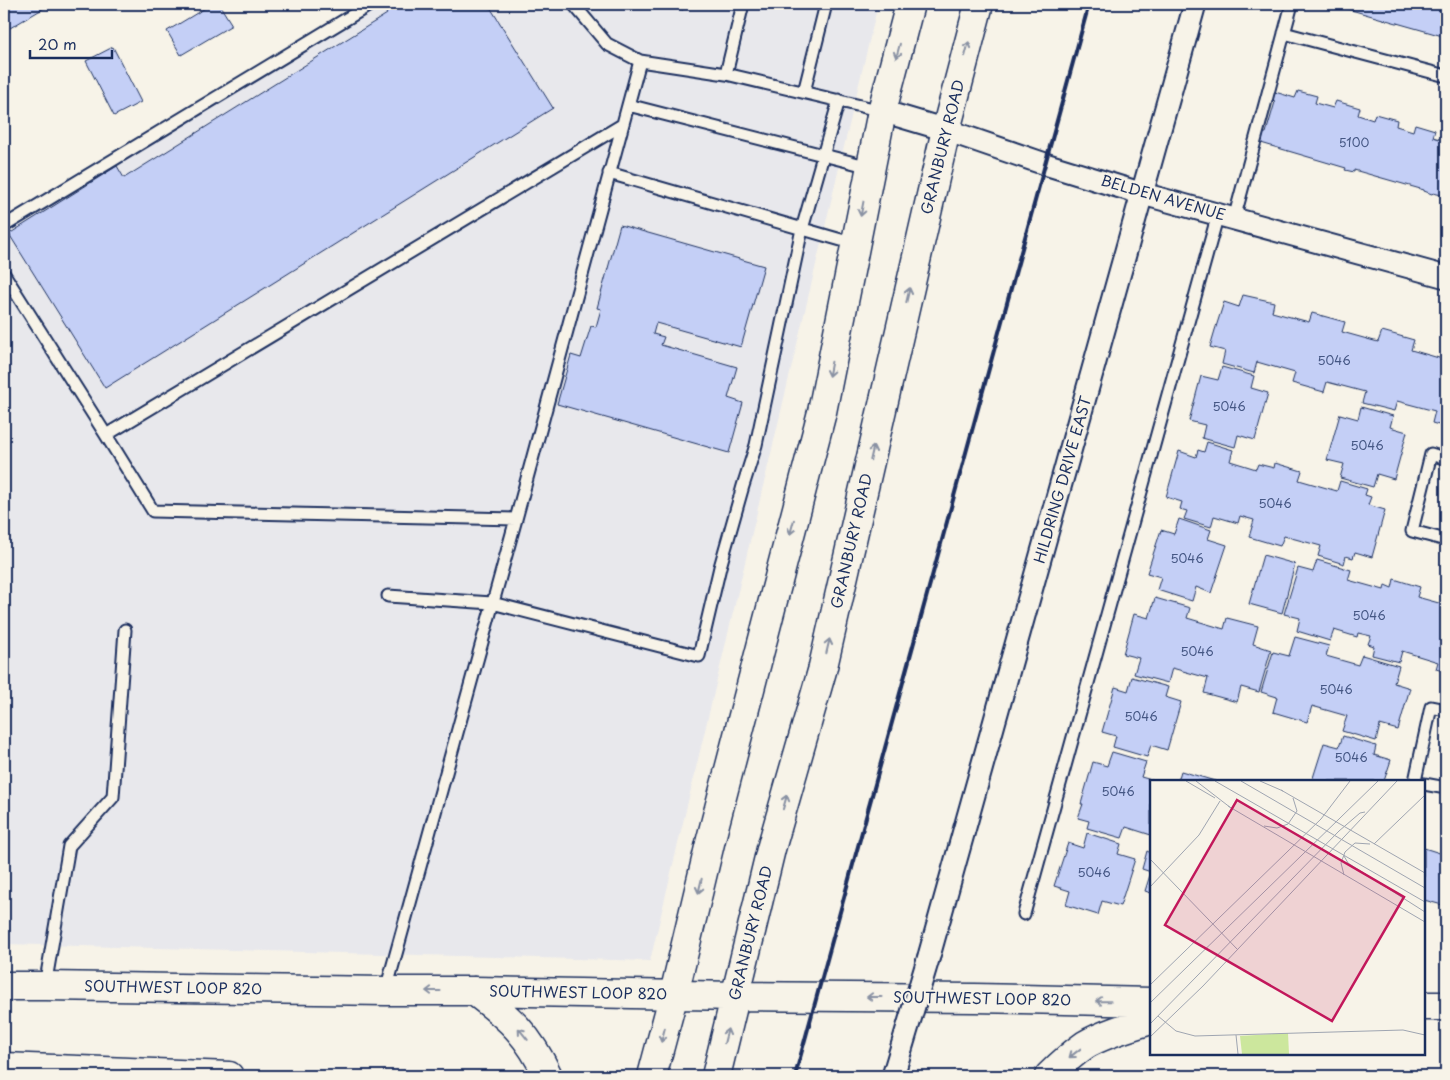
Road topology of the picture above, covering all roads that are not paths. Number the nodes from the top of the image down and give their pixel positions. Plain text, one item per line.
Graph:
1 (371, 4) edge
2 (574, 4) edge
3 (743, 4) edge
4 (826, 4) edge
5 (910, 4) edge
6 (979, 4) edge
7 (1195, 4) edge
8 (1292, 4) edge
9 (1284, 33) junction
10 (640, 61) junction
11 (726, 74) junction
12 (1446, 76) edge
13 (804, 92) junction
14 (839, 100) junction
15 (628, 105) junction
16 (882, 111) junction
17 (622, 125) junction
18 (946, 130) junction
19 (822, 155) junction
20 (870, 167) junction
21 (609, 173) junction
22 (1143, 194) junction
23 (1226, 217) junction
24 (4, 226) edge
25 (802, 229) junction
26 (855, 244) junction
27 (4, 274) edge
28 (1446, 277) edge
29 (106, 435) junction
30 (1446, 458) edge
31 (516, 519) junction
32 (1446, 540) edge
33 (388, 596) dead end
34 (492, 603) junction
35 (125, 630) dead end
36 (1446, 710) edge
37 (1415, 780) edge
38 (1425, 784) edge
39 (1446, 788) edge
40 (1024, 914) dead end
41 (4, 986) edge
42 (45, 986) junction
43 (385, 991) junction
44 (474, 991) junction
45 (674, 994) junction
46 (736, 996) junction
47 (1150, 1002) edge
48 (1425, 1006) edge
49 (1446, 1006) edge
50 (1150, 1020) edge
51 (4, 1067) edge
52 (229, 1076) edge
53 (548, 1076) edge
54 (652, 1076) edge
55 (716, 1076) edge
56 (892, 1076) edge
57 (1049, 1076) edge

1 - 24 lane
2 - 10 lane
3 - 11 lane
4 - 13 lane
5 -> 16 main road
18 -> 6 main road, GRANBURY ROAD
7 - 22 street, HILDRING DRIVE EAST
8 - 9 lane
9 - 12 lane
9 - 23 lane
10 - 11 lane
10 - 15 lane
11 - 13 lane
13 - 14 lane
14 - 16 lane
14 - 19 lane
15 - 17 lane
15 - 19 lane
16 - 18 street, BELDEN AVENUE
16 - 20 main road
17 - 21 lane
17 - 29 lane
18 - 22 street, BELDEN AVENUE
46 -> 18 main road, GRANBURY ROAD
19 - 20 lane
19 - 25 lane
20 -> 26 main road
21 - 25 lane
21 - 31 lane
22 - 23 street, BELDEN AVENUE
22 - 56 street, HILDRING DRIVE EAST, bridge
23 - 28 street, BELDEN AVENUE
23 - 40 lane
25 - 26 lane
25 - 34 lane
26 -> 45 main road
27 - 29 lane
29 - 31 lane
30 - 32 lane
31 - 34 lane
33 - 34 lane
34 - 43 lane
35 - 42 lane
36 - 37 lane
38 - 39 lane
41 - 42 main road, SOUTHWEST LOOP 820
42 - 43 main road, SOUTHWEST LOOP 820
44 -> 43 main road, SOUTHWEST LOOP 820
44 - 45 main road, SOUTHWEST LOOP 820
53 -> 44 main road
45 - 46 main road, SOUTHWEST LOOP 820
45 -> 54 main road
47 -> 46 main road, SOUTHWEST LOOP 820
55 -> 46 main road, GRANBURY ROAD
48 - 49 main road
50 -> 57 main road
51 - 52 main road

